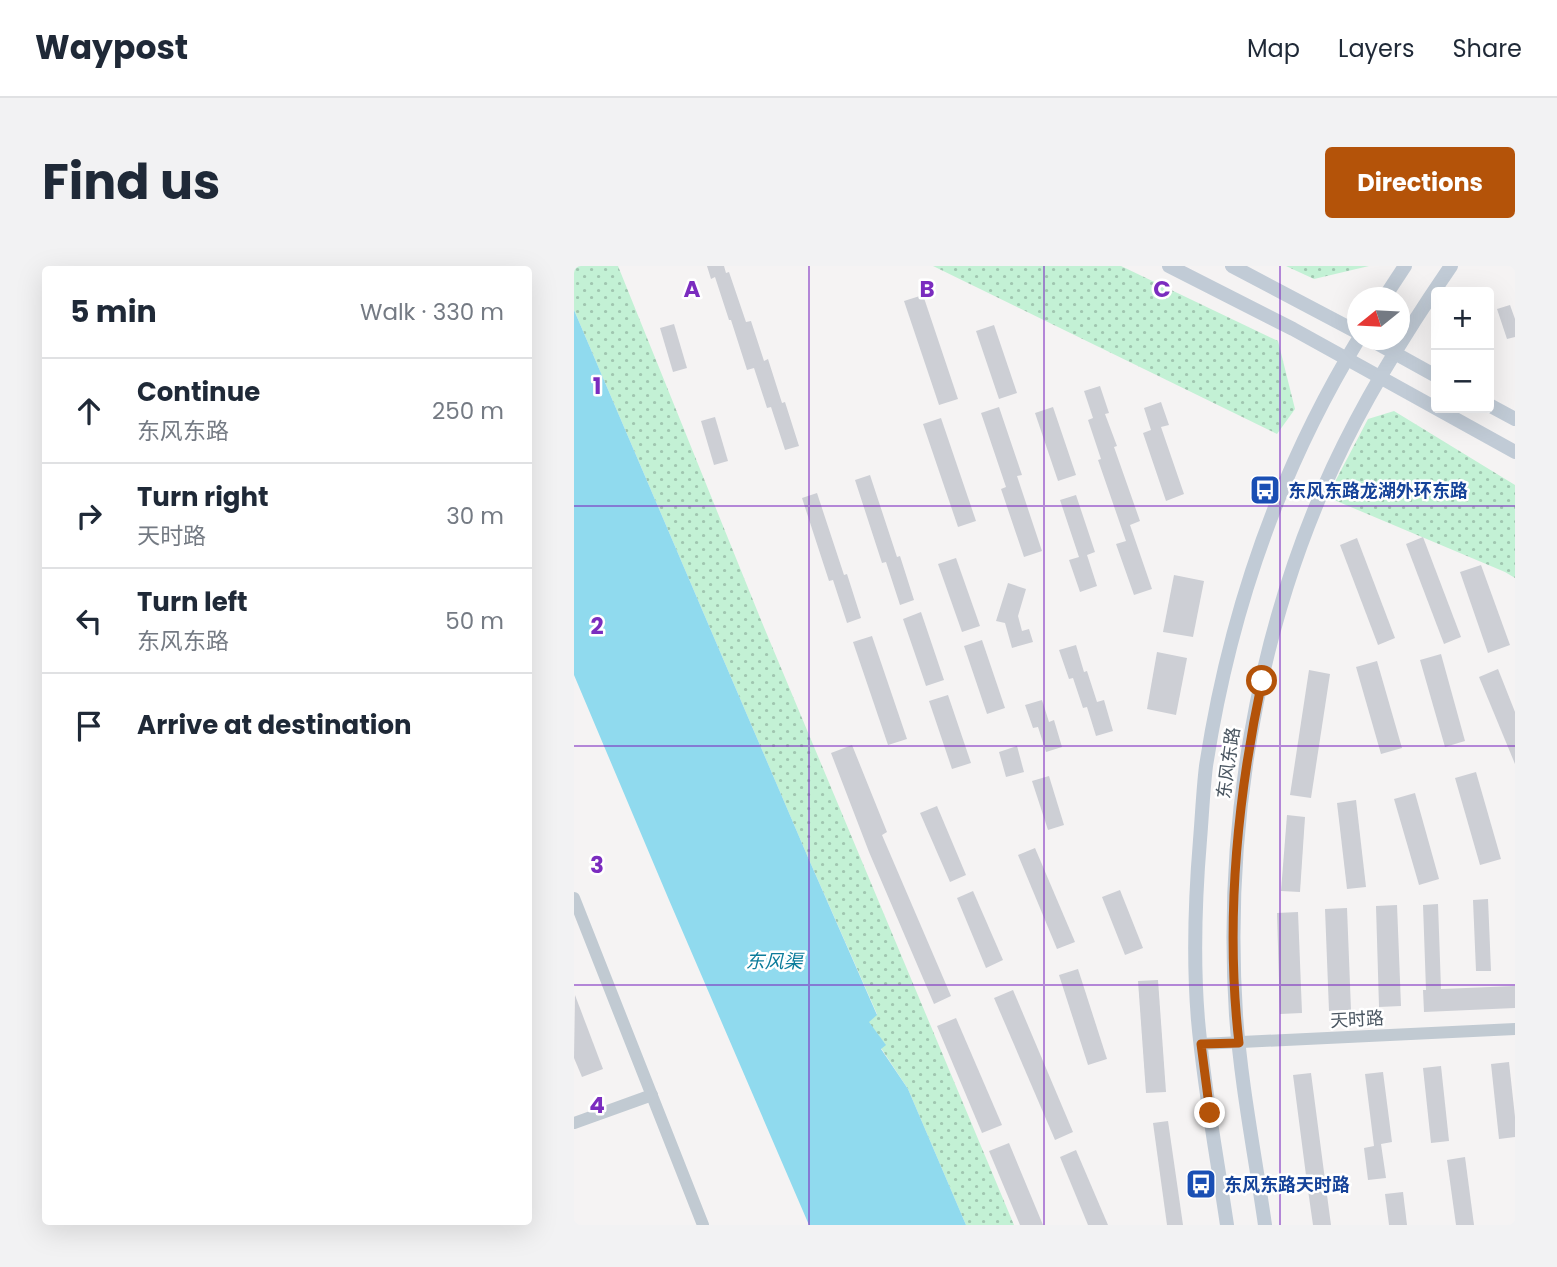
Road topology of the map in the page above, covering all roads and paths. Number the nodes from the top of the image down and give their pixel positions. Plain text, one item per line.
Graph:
1 (1169, 266) edge
2 (1232, 266) edge
3 (1405, 266) edge
4 (1451, 266) edge
5 (1391, 287) edge
6 (1347, 327) edge
7 (1351, 350) edge
8 (1390, 350) edge
9 (1394, 352) junction
10 (1346, 359) junction
11 (1431, 373) edge
12 (1380, 377) junction
13 (1494, 407) edge
14 (1515, 419) edge
15 (1515, 452) edge
16 (574, 898) edge
17 (1515, 1029) edge
18 (1239, 1043) junction
19 (1201, 1044) junction
20 (652, 1095) junction
21 (574, 1123) edge
22 (703, 1225) edge
23 (1227, 1225) edge
24 (1265, 1225) edge

1 - 10 main road
2 - 6 main road
3 - 5 main road
4 - 9 main road, 东风东路
7 - 10 main road, 东风东路
8 - 9 main road
9 - 11 main road
9 - 12 main road, 东风东路
10 - 12 main road
10 - 19 main road, 东风东路
12 - 15 main road
12 - 18 main road, 东风东路
13 - 14 main road
16 - 20 street
17 - 18 street, 天时路
18 - 19 street, 天时路
18 - 24 main road, 东风东路
19 - 23 main road, 东风东路
20 - 21 street
20 - 22 street

